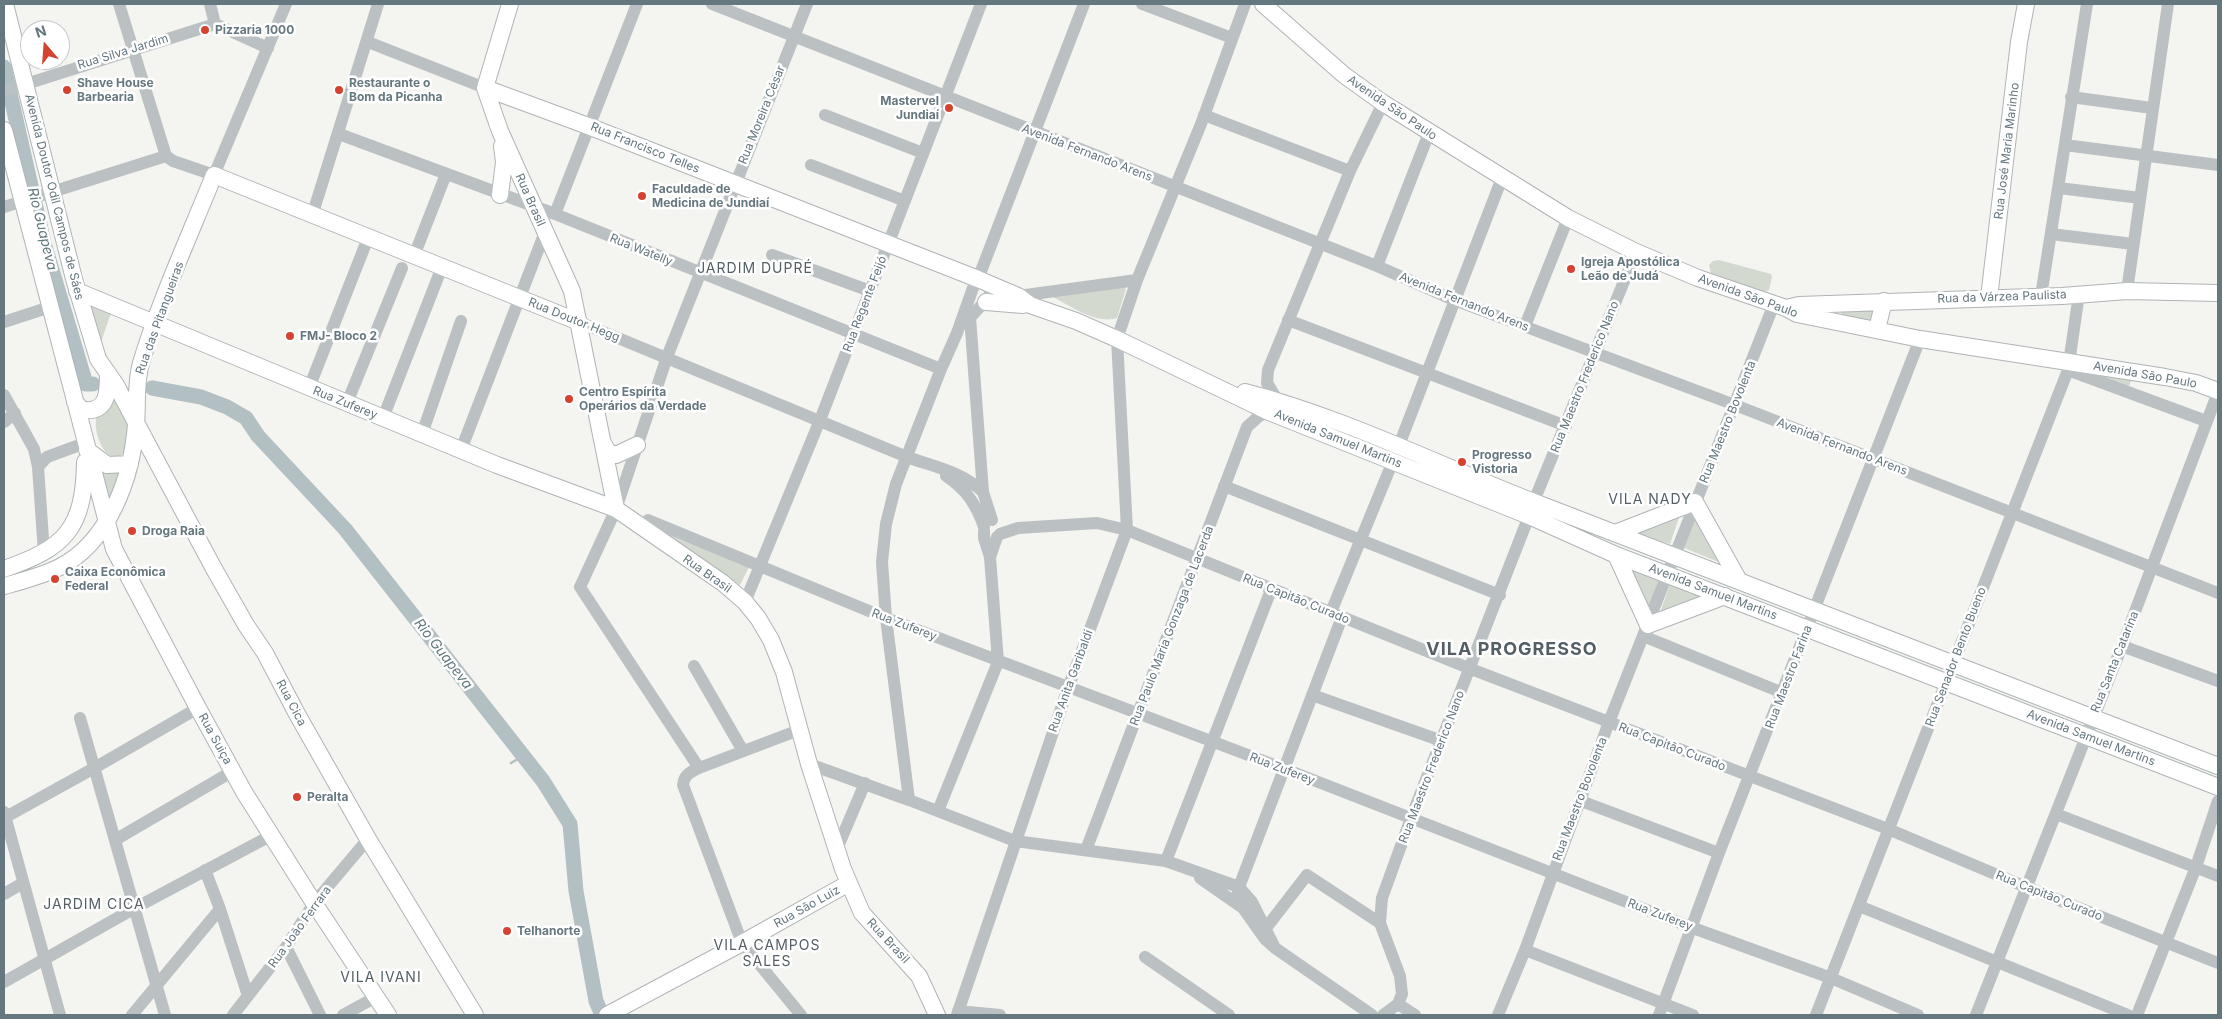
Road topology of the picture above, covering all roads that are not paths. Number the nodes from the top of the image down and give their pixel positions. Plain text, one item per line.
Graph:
1 (5, 4) edge
2 (119, 4) edge
3 (210, 4) edge
4 (286, 4) edge
5 (378, 4) edge
6 (510, 4) edge
7 (637, 4) edge
8 (712, 4) edge
9 (807, 4) edge
10 (981, 4) edge
11 (1084, 4) edge
12 (1142, 4) edge
13 (1245, 4) edge
14 (1263, 4) edge
15 (2026, 4) edge
16 (2087, 4) edge
17 (2168, 4) edge
18 (215, 24) junction
19 (794, 38) junction
20 (1232, 38) junction
21 (368, 42) junction
22 (268, 48) junction
23 (134, 49) junction
24 (15, 87) edge
25 (485, 88) junction
26 (945, 97) junction
27 (2071, 97) junction
28 (1383, 103) junction
29 (2152, 108) junction
30 (825, 115) dead end
31 (1204, 115) junction
32 (588, 126) junction
33 (4, 130) edge
34 (500, 132) junction
35 (1034, 132) junction
36 (339, 134) junction
37 (1429, 134) junction
38 (2065, 144) junction
39 (923, 154) junction
40 (2146, 155) junction
41 (166, 156) junction
42 (2218, 162) edge
43 (811, 165) dead end
44 (1350, 171) junction
45 (446, 174) junction
46 (214, 175) junction
47 (1502, 178) junction
48 (735, 184) junction
49 (1174, 186) junction
50 (2059, 188) junction
51 (48, 194) junction
52 (500, 195) junction
53 (2140, 198) junction
54 (24, 201) junction
55 (905, 201) junction
56 (4, 207) edge
57 (534, 207) junction
58 (555, 214) junction
59 (312, 216) junction
60 (1568, 218) junction
61 (545, 232) junction
62 (2052, 234) junction
63 (368, 238) junction
64 (1319, 244) junction
65 (2133, 244) junction
66 (888, 245) junction
67 (1636, 252) junction
68 (772, 255) dead end
69 (414, 256) junction
70 (1377, 266) junction
71 (442, 267) junction
72 (402, 268) dead end
73 (701, 274) junction
74 (1137, 280) junction
75 (77, 291) junction
76 (870, 291) junction
77 (2127, 291) junction
78 (982, 293) junction
79 (2218, 293) edge
80 (2079, 294) junction
81 (2041, 296) junction
82 (520, 298) junction
83 (1989, 298) junction
84 (1454, 300) junction
85 (1024, 301) junction
86 (1884, 301) junction
87 (1780, 306) junction
88 (50, 307) junction
89 (970, 317) junction
90 (1288, 320) junction
91 (461, 321) dead end
92 (4, 322) edge
93 (579, 322) junction
94 (156, 323) junction
95 (1524, 326) junction
96 (1877, 329) junction
97 (957, 333) junction
98 (853, 334) junction
99 (1117, 339) junction
100 (1920, 340) junction
101 (1595, 353) junction
102 (666, 357) junction
103 (2069, 366) junction
104 (940, 369) junction
105 (1427, 373) junction
106 (112, 379) junction
107 (309, 388) junction
108 (2218, 392) edge
109 (4, 395) edge
110 (75, 402) junction
111 (346, 403) junction
112 (1735, 405) junction
113 (1273, 406) junction
114 (15, 413) junction
115 (383, 418) junction
116 (820, 420) junction
117 (4, 422) edge
118 (2206, 422) junction
119 (136, 423) junction
120 (1566, 426) junction
121 (422, 434) junction
122 (603, 443) junction
123 (86, 446) junction
124 (637, 446) junction
125 (461, 450) junction
126 (1396, 454) junction
127 (907, 457) junction
128 (1872, 459) junction
129 (130, 464) junction
130 (38, 467) junction
131 (934, 467) junction
132 (1224, 486) junction
133 (983, 492) junction
134 (1696, 502) junction
135 (616, 509) junction
136 (1531, 509) junction
137 (2011, 514) junction
138 (648, 520) dead end
139 (107, 522) junction
140 (993, 528) junction
141 (1127, 530) junction
142 (1618, 532) junction
143 (664, 534) junction
144 (1361, 541) junction
145 (114, 549) junction
146 (83, 550) junction
147 (44, 554) junction
148 (1675, 554) junction
149 (1616, 555) junction
150 (1198, 560) junction
151 (760, 567) junction
152 (2152, 568) junction
153 (4, 569) edge
154 (1667, 575) junction
155 (1738, 579) junction
156 (4, 586) edge
157 (1271, 590) junction
158 (2218, 593) edge
159 (1500, 595) junction
160 (1725, 596) junction
161 (745, 602) junction
162 (1814, 610) junction
163 (1337, 615) junction
164 (886, 618) junction
165 (1808, 627) junction
166 (1645, 631) junction
167 (2122, 646) junction
168 (998, 662) junction
169 (1954, 664) junction
170 (694, 666) dead end
171 (1471, 669) junction
172 (2218, 681) edge
173 (1947, 683) junction
174 (1068, 688) junction
175 (1783, 693) junction
176 (1312, 695) junction
177 (198, 708) junction
178 (1139, 716) junction
179 (2093, 717) junction
180 (80, 718) dead end
181 (1609, 722) junction
182 (799, 730) junction
183 (2085, 735) junction
184 (1442, 741) junction
185 (1211, 742) junction
186 (743, 751) junction
187 (810, 764) junction
188 (2218, 766) edge
189 (96, 768) junction
190 (699, 768) junction
191 (1285, 769) junction
192 (233, 771) junction
193 (1750, 777) junction
194 (865, 783) junction
195 (2218, 787) edge
196 (909, 800) junction
197 (1581, 801) junction
198 (2218, 801) edge
199 (938, 812) junction
200 (2056, 814) junction
201 (4, 816) edge
202 (1411, 818) junction
203 (1888, 829) junction
204 (272, 835) junction
205 (115, 840) junction
206 (368, 840) junction
207 (1015, 841) junction
208 (837, 849) junction
209 (1086, 850) junction
210 (1719, 854) junction
211 (1166, 861) junction
212 (2196, 867) junction
213 (1183, 868) junction
214 (205, 870) junction
215 (1552, 872) junction
216 (2218, 876) edge
217 (24, 883) junction
218 (849, 884) junction
219 (1239, 888) junction
220 (2026, 888) junction
221 (4, 894) edge
222 (1236, 902) junction
223 (314, 903) junction
224 (1859, 906) junction
225 (135, 908) junction
226 (220, 909) junction
227 (1380, 923) junction
228 (1266, 928) junction
229 (1693, 928) junction
230 (2165, 942) junction
231 (742, 944) junction
232 (286, 947) junction
233 (1275, 948) junction
234 (1525, 950) junction
235 (1145, 957) dead end
236 (44, 959) junction
237 (1997, 962) junction
238 (2218, 963) edge
239 (1831, 978) junction
240 (4, 982) edge
241 (156, 985) junction
242 (248, 996) junction
243 (376, 997) junction
244 (1398, 1004) junction
245 (1661, 1009) edge
246 (240, 1013) edge
247 (958, 1013) edge
248 (609, 1014) edge
249 (60, 1015) edge
250 (132, 1015) edge
251 (165, 1015) edge
252 (320, 1015) edge
253 (343, 1015) edge
254 (388, 1015) edge
255 (475, 1015) edge
256 (801, 1015) edge
257 (937, 1015) edge
258 (1000, 1015) edge
259 (1229, 1015) edge
260 (1372, 1015) edge
261 (1383, 1015) edge
262 (1415, 1015) edge
263 (1498, 1015) edge
264 (1693, 1015) edge
265 (1816, 1015) edge
266 (1918, 1015) edge
267 (1976, 1015) edge
268 (2128, 1015) edge
269 (2137, 1015) edge

1 - 24 main road, Avenida Doutor Odil Campos de Sáes
2 - 23 street
3 - 18 street
4 - 22 street, Rua das Pitangueiras
5 - 21 street
6 - 25 main road
7 - 32 street
8 - 19 street, Avenida Fernando Arens
9 - 19 street, Rua Moreira César
10 - 26 street, Rua Regente Feijó
11 - 35 street
12 - 20 street
13 - 20 street
14 - 28 main road, Avenida São Paulo
15 - 83 main road, Rua José Maria Marinho
16 - 27 street
17 - 29 street
18 - 22 street
18 - 23 street, Rua Silva Jardim
19 - 26 street, Avenida Fernando Arens
19 - 48 street, Rua Moreira César
20 - 31 street
21 - 25 street, Rua Francisco Telles
21 - 36 street
22 - 46 street, Rua das Pitangueiras
23 - 24 street, Rua Silva Jardim
23 - 41 street
24 - 51 main road, Avenida Doutor Odil Campos de Sáes
25 - 32 main road, Rua Francisco Telles
25 - 34 main road
26 - 35 street, Avenida Fernando Arens
26 - 39 street, Rua Regente Feijó
27 - 29 street
27 - 38 street
28 - 37 main road, Avenida São Paulo
28 - 44 street
29 - 40 street
30 - 39 street
31 - 44 street
31 - 49 street
32 - 48 main road, Rua Francisco Telles
32 - 58 street
33 - 54 main road
34 - 52 main road
34 - 57 main road, Rua Brasil
35 - 49 street, Avenida Fernando Arens
35 - 78 street
36 - 45 street, Rua Watelly
36 - 59 street
37 - 47 main road, Avenida São Paulo
37 - 70 street
38 - 40 street
38 - 50 street
39 - 55 street, Rua Regente Feijó
40 - 42 street
40 - 53 street
41 - 46 street
41 - 51 street
43 - 55 street
44 - 64 street
45 - 52 street, Rua Watelly
45 - 69 street
46 - 59 main road, Rua Doutor Hegg
46 - 94 main road, Rua das Pitangueiras
47 - 60 main road, Avenida São Paulo
47 - 84 street
48 - 66 main road, Rua Francisco Telles
48 - 73 street, Rua Moreira César
49 - 64 street, Avenida Fernando Arens
49 - 74 street
50 - 53 street
50 - 62 street
51 - 54 street
51 - 75 main road, Avenida Doutor Odil Campos de Sáes
52 - 57 street, Rua Watelly
53 - 65 street
54 - 56 street
54 - 88 main road
55 - 66 street, Rua Regente Feijó
57 - 58 street, Rua Watelly
57 - 61 main road, Rua Brasil
58 - 73 street, Rua Watelly
59 - 63 main road, Rua Doutor Hegg
60 - 67 main road, Avenida São Paulo
60 - 95 street
61 - 82 street
61 - 93 main road, Rua Brasil
62 - 65 street
62 - 81 street
63 - 69 main road, Rua Doutor Hegg
63 - 107 street
64 - 70 street, Avenida Fernando Arens
64 - 90 street
65 - 77 street
66 - 76 street, Rua Regente Feijó
66 - 78 main road, Rua Francisco Telles
67 - 87 main road, Avenida São Paulo
67 - 101 street, Rua Maestro Frederico Nano
68 - 76 street
69 - 71 main road, Rua Doutor Hegg
70 - 84 street, Avenida Fernando Arens
71 - 82 main road, Rua Doutor Hegg
71 - 115 street
72 - 111 street
73 - 98 street, Rua Watelly
73 - 102 street, Rua Moreira César
74 - 85 street
74 - 99 street
75 - 94 main road, Rua Zuferey
75 - 106 main road, Avenida Doutor Odil Campos de Sáes
76 - 98 street, Rua Regente Feijó
77 - 79 main road, Rua da Várzea Paulista
77 - 80 main road, Rua da Várzea Paulista
78 - 85 main road, Rua Francisco Telles
78 - 89 street
78 - 97 street
80 - 81 main road, Rua da Várzea Paulista
80 - 103 street, Rua Senador Bento Bueno
81 - 83 main road, Rua da Várzea Paulista
82 - 93 main road, Rua Doutor Hegg
82 - 125 street
83 - 86 main road, Rua da Várzea Paulista
84 - 95 street, Avenida Fernando Arens
84 - 105 street
85 - 99 main road, Avenida Samuel Martins
86 - 87 main road, Rua da Várzea Paulista
86 - 96 main road
87 - 96 main road, Avenida São Paulo
87 - 112 street, Rua Maestro Bovolenta
88 - 92 street
88 - 110 main road
89 - 97 street
89 - 133 street
90 - 105 street
90 - 113 street
91 - 121 street
93 - 102 street, Rua Doutor Hegg
93 - 122 main road, Rua Brasil
94 - 107 main road, Rua Zuferey
94 - 119 main road, Rua das Pitangueiras
95 - 101 street, Avenida Fernando Arens
96 - 100 main road, Avenida São Paulo
97 - 104 street
98 - 104 street, Rua Watelly
98 - 116 street, Rua Regente Feijó
99 - 113 main road, Avenida Samuel Martins
99 - 141 street, Rua Anita Garibaldi
100 - 103 main road, Avenida São Paulo
100 - 128 street, Rua Maestro Farina
101 - 112 street, Avenida Fernando Arens
101 - 120 street, Rua Maestro Frederico Nano
102 - 116 street, Rua Doutor Hegg
102 - 124 street, Rua Moreira César
103 - 108 main road, Avenida São Paulo
103 - 118 street
103 - 137 street, Rua Senador Bento Bueno
104 - 127 street
105 - 120 street
105 - 126 street
106 - 110 main road
106 - 119 main road, Rua Cica
107 - 111 main road, Rua Zuferey
108 - 118 street, Rua Santa Catarina
109 - 114 street
110 - 123 main road
111 - 115 main road, Rua Zuferey
112 - 128 street, Avenida Fernando Arens
112 - 134 street, Rua Maestro Bovolenta
113 - 126 main road, Avenida Samuel Martins
113 - 132 street, Rua Paulo Maria Gonzaga de Lacerda
114 - 117 street
114 - 130 street
115 - 121 main road, Rua Zuferey
116 - 127 street, Rua Doutor Hegg
116 - 151 street, Rua Regente Feijó
118 - 152 street, Rua Santa Catarina
119 - 129 main road, Rua das Pitangueiras
119 - 206 main road, Rua Cica
120 - 136 street, Rua Maestro Frederico Nano
121 - 125 main road, Rua Zuferey
122 - 124 main road
122 - 135 main road, Rua Brasil
123 - 129 main road
123 - 130 street
123 - 139 main road, Rua Suiça
123 - 147 main road
124 - 135 street, Rua Moreira César
125 - 135 main road, Rua Zuferey
126 - 136 main road, Avenida Samuel Martins
126 - 144 street
127 - 131 street, Rua Doutor Hegg
127 - 164 street
128 - 137 street, Avenida Fernando Arens
128 - 162 street, Rua Maestro Farina
129 - 139 main road, Rua das Pitangueiras
130 - 147 street
131 - 133 street, Rua Doutor Hegg
131 - 140 street, Rua Doutor Hegg
132 - 144 street
132 - 150 street, Rua Paulo Maria Gonzaga de Lacerda
133 - 140 street
134 - 142 main road
134 - 148 street, Rua Maestro Bovolenta
134 - 155 main road
135 - 143 main road, Rua Brasil
135 - 190 street, Rua Moreira César
136 - 142 main road, Avenida Samuel Martins
136 - 149 main road, Avenida Samuel Martins
136 - 159 street, Rua Maestro Frederico Nano
137 - 152 street, Avenida Fernando Arens
137 - 169 street, Rua Senador Bento Bueno
138 - 143 street, Rua Zuferey
139 - 145 main road, Rua Suiça
139 - 146 main road, Rua das Pitangueiras
140 - 141 street, Rua Capitão Curado
140 - 168 street
141 - 150 street, Rua Capitão Curado
141 - 174 street, Rua Anita Garibaldi
142 - 148 main road, Avenida Samuel Martins
143 - 151 street, Rua Zuferey
143 - 161 main road, Rua Brasil
144 - 159 street
144 - 163 street
145 - 146 main road
145 - 177 main road, Rua Suiça
146 - 156 main road, Rua das Pitangueiras
147 - 153 main road
148 - 154 street, Rua Maestro Bovolenta
148 - 155 main road, Avenida Samuel Martins
149 - 154 main road, Avenida Samuel Martins
149 - 166 main road
150 - 157 street, Rua Capitão Curado
150 - 178 street, Rua Paulo Maria Gonzaga de Lacerda
151 - 161 street, Rua Regente Feijó
151 - 164 street, Rua Zuferey
152 - 158 street, Avenida Fernando Arens
152 - 167 street, Rua Santa Catarina
154 - 160 main road, Avenida Samuel Martins
154 - 166 street, Rua Maestro Bovolenta
155 - 162 main road, Avenida Samuel Martins
157 - 163 street, Rua Capitão Curado
157 - 185 street
159 - 171 street, Rua Maestro Frederico Nano
160 - 165 main road, Avenida Samuel Martins
160 - 166 main road
161 - 182 main road, Rua Brasil
162 - 165 street, Rua Maestro Farina
162 - 169 main road, Avenida Samuel Martins
163 - 171 street, Rua Capitão Curado
163 - 176 street
164 - 168 street, Rua Zuferey
164 - 196 street
165 - 173 main road, Avenida Samuel Martins
165 - 175 street, Rua Maestro Farina
166 - 175 street
166 - 181 street, Rua Maestro Bovolenta
167 - 172 street
167 - 179 street, Rua Santa Catarina
168 - 174 street, Rua Zuferey
168 - 199 street
169 - 173 street, Rua Senador Bento Bueno
169 - 179 main road, Avenida Samuel Martins
170 - 186 street
171 - 181 street, Rua Capitão Curado
171 - 184 street, Rua Maestro Frederico Nano
173 - 183 main road, Avenida Samuel Martins
173 - 203 street, Rua Senador Bento Bueno
174 - 178 street, Rua Zuferey
174 - 207 street, Rua Anita Garibaldi
175 - 193 street, Rua Maestro Farina
176 - 184 street
176 - 191 street
177 - 189 street
177 - 192 main road, Rua Suiça
178 - 185 street, Rua Zuferey
178 - 209 street, Rua Paulo Maria Gonzaga de Lacerda
179 - 183 street, Rua Santa Catarina
179 - 188 main road, Avenida Samuel Martins
180 - 189 street
181 - 193 street, Rua Capitão Curado
181 - 197 street, Rua Maestro Bovolenta
182 - 186 street
182 - 187 main road, Rua Brasil
183 - 195 main road, Avenida Samuel Martins
183 - 200 street, Rua Santa Catarina
184 - 202 street, Rua Maestro Frederico Nano
185 - 191 street, Rua Zuferey
185 - 211 street
186 - 190 street
187 - 194 street
187 - 208 main road, Rua Brasil
189 - 201 street
189 - 205 street
190 - 231 street
191 - 202 street, Rua Zuferey
191 - 219 street
192 - 204 main road, Rua Suiça
192 - 205 street
193 - 203 street, Rua Capitão Curado
193 - 210 street, Rua Maestro Farina
194 - 196 street
194 - 208 street
196 - 199 street
197 - 210 street
197 - 215 street, Rua Maestro Bovolenta
198 - 212 street
199 - 207 street
200 - 212 street
200 - 220 street, Rua Santa Catarina
201 - 217 street
202 - 215 street, Rua Zuferey
202 - 227 street, Rua Maestro Frederico Nano
203 - 220 street, Rua Capitão Curado
203 - 224 street, Rua Senador Bento Bueno
204 - 214 street
204 - 223 main road, Rua Suiça
205 - 225 street
206 - 223 street, Rua João Ferrara
206 - 255 main road, Rua Cica
207 - 209 street
207 - 247 street, Rua Anita Garibaldi
208 - 218 main road, Rua Brasil
209 - 211 street
210 - 229 street, Rua Maestro Farina
211 - 213 street
212 - 216 street
212 - 230 street
213 - 219 street
213 - 222 street
214 - 225 street
214 - 226 street
215 - 229 street, Rua Zuferey
215 - 234 street, Rua Maestro Bovolenta
217 - 221 street
217 - 236 street
218 - 231 main road, Rua São Luiz
218 - 257 main road, Rua Brasil
219 - 222 street
219 - 228 street
220 - 230 street, Rua Capitão Curado
220 - 237 street, Rua Santa Catarina
222 - 233 street
223 - 232 street, Rua João Ferrara
223 - 243 main road, Rua Suiça
224 - 237 street
224 - 239 street, Rua Senador Bento Bueno
225 - 236 street
225 - 241 street
226 - 241 street
226 - 242 street
227 - 228 street
227 - 244 street, Rua Maestro Frederico Nano
228 - 233 street
229 - 239 street, Rua Zuferey
229 - 245 street, Rua Maestro Farina
230 - 238 street, Rua Capitão Curado
230 - 269 street
231 - 248 main road, Rua São Luiz
231 - 256 street
232 - 242 street, Rua João Ferrara
232 - 252 street
233 - 260 street
234 - 245 street
234 - 263 street, Rua Maestro Bovolenta
235 - 259 street
236 - 240 street
236 - 249 street
237 - 267 street, Rua Santa Catarina
237 - 268 street
239 - 265 street, Rua Senador Bento Bueno
239 - 266 street, Rua Zuferey
241 - 250 street
241 - 251 street
242 - 246 street, Rua João Ferrara
243 - 253 street
243 - 254 main road, Rua Suiça
244 - 261 street
244 - 262 street
245 - 264 street
247 - 258 street

